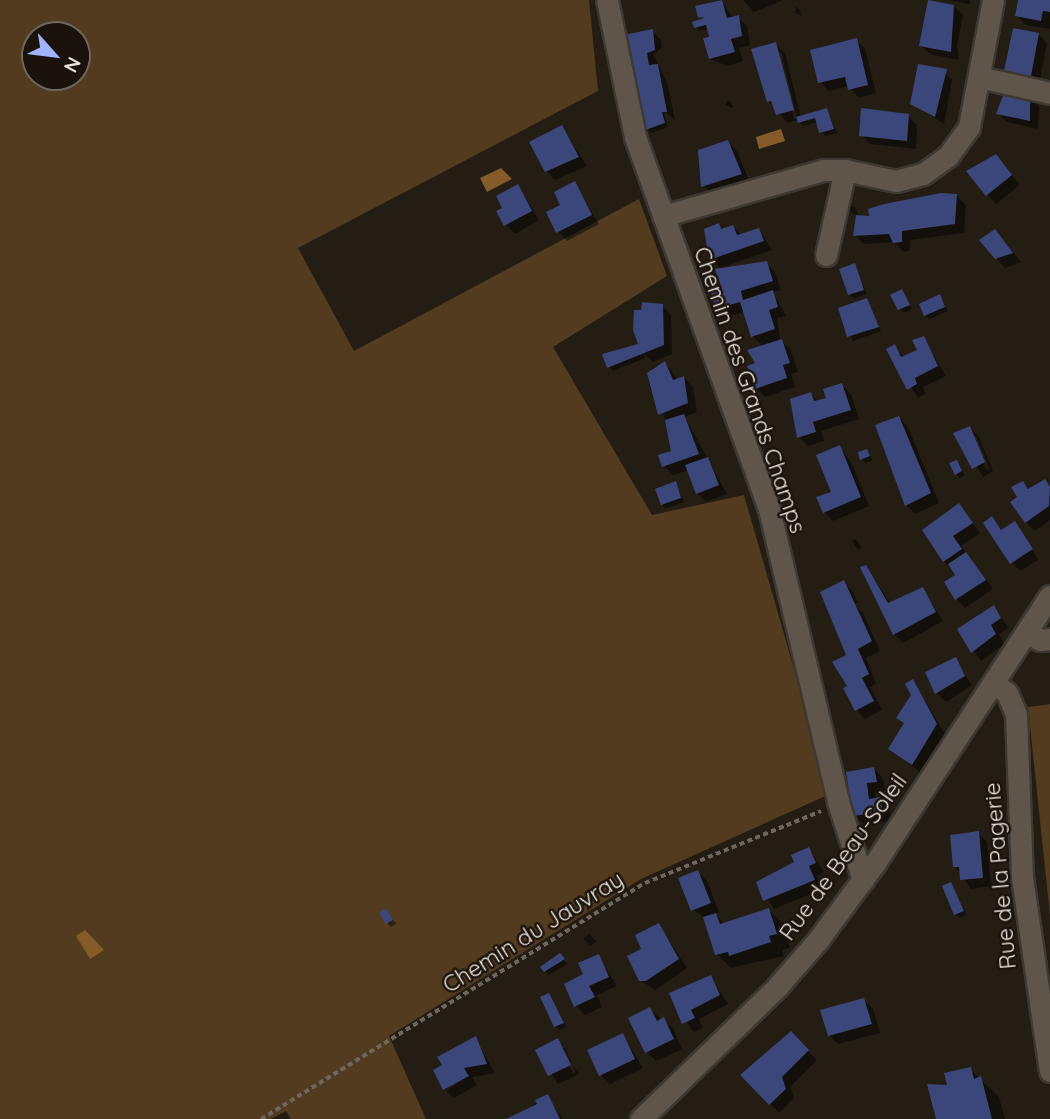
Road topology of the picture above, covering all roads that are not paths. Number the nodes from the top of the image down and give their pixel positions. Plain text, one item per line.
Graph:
1 (607, 0) edge
2 (993, 0) edge
3 (979, 77) junction
4 (1050, 93) edge
5 (845, 170) junction
6 (663, 216) junction
7 (826, 255) dead end
8 (1050, 596) edge
9 (1027, 632) junction
10 (1050, 639) edge
11 (994, 683) junction
12 (863, 880) junction
13 (1050, 1071) edge
14 (641, 1119) edge

1 - 6 street, Chemin des Grands Champs
2 - 3 street
3 - 4 street
3 - 5 street
5 - 6 street
5 - 7 street
6 - 12 street, Chemin des Grands Champs
8 - 9 street, Rue de Beau-Soleil
9 - 10 street
9 - 11 street, Rue de Beau-Soleil
11 - 12 street, Rue de Beau-Soleil
11 - 13 street, Rue de la Pagerie
12 - 14 street, Rue de Beau-Soleil

